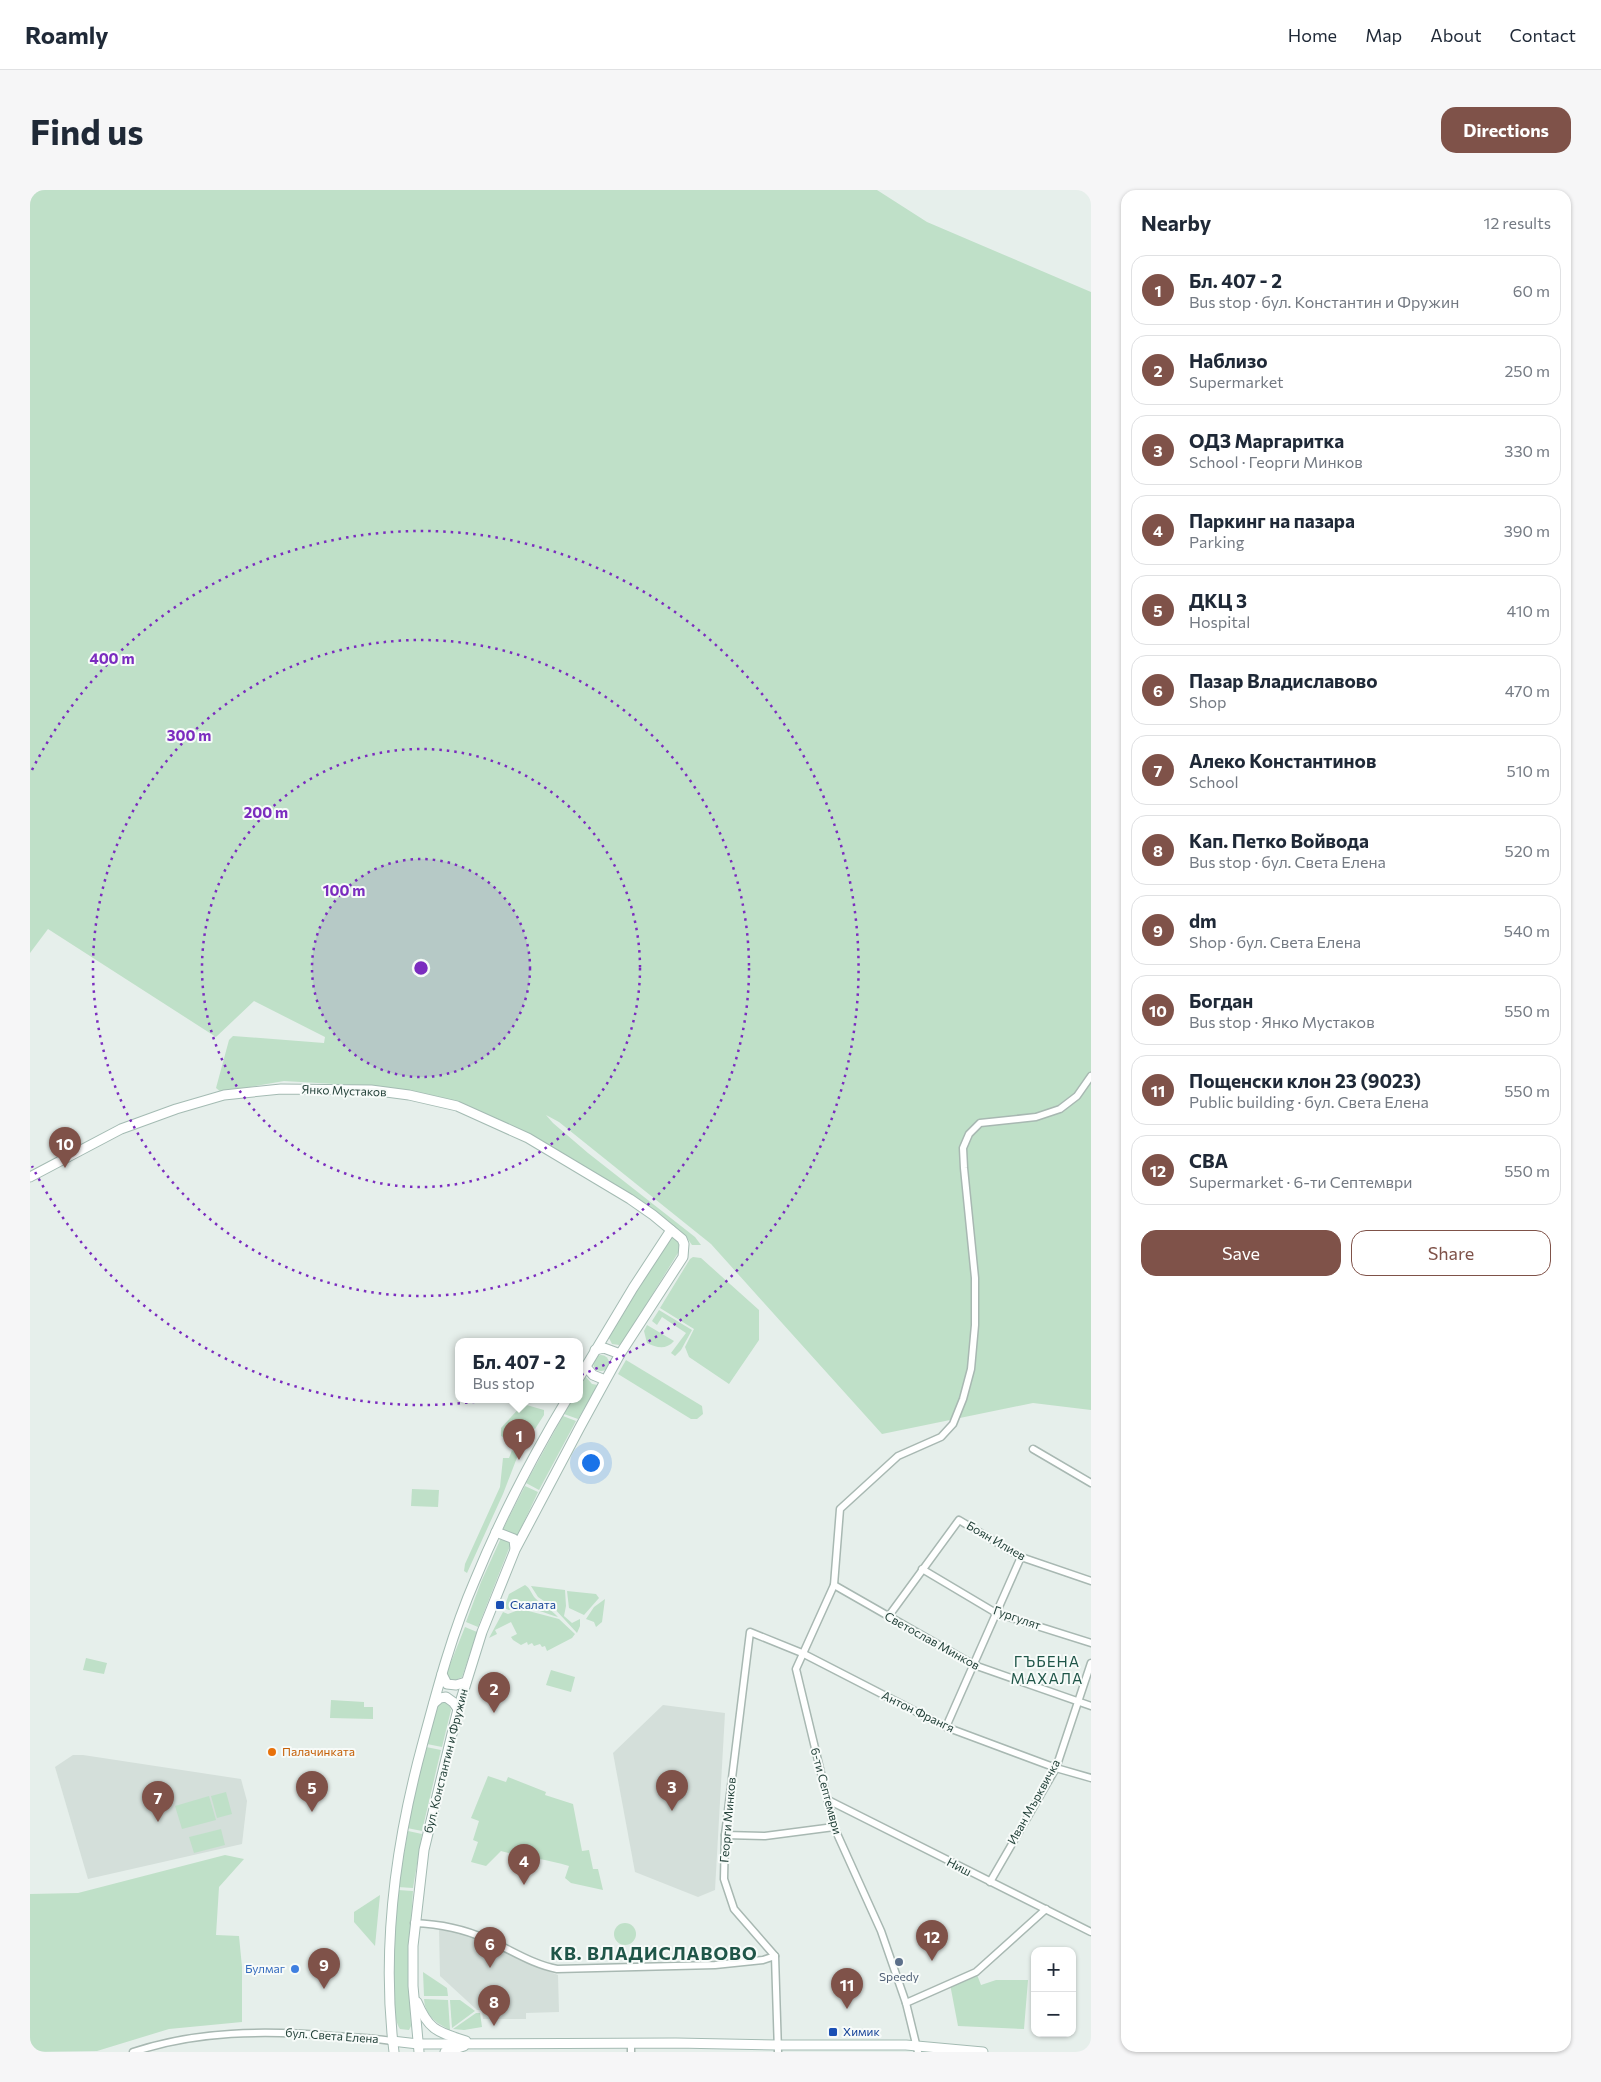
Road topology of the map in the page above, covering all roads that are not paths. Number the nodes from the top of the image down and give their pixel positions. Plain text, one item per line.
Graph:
1 (1091, 1076) edge
2 (30, 1177) edge
3 (671, 1230) junction
4 (608, 1349) junction
5 (595, 1350) junction
6 (620, 1354) junction
7 (614, 1365) junction
8 (586, 1367) junction
9 (583, 1372) edge
10 (605, 1380) junction
11 (565, 1403) edge
12 (1033, 1449) dead end
13 (1091, 1483) edge
14 (496, 1532) junction
15 (515, 1550) junction
16 (1021, 1557) junction
17 (922, 1569) junction
18 (1091, 1581) edge
19 (834, 1585) junction
20 (996, 1613) junction
21 (888, 1617) junction
22 (750, 1632) joint
23 (1091, 1642) edge
24 (802, 1653) junction
25 (1091, 1663) edge
26 (974, 1665) junction
27 (442, 1674) junction
28 (466, 1682) junction
29 (1077, 1702) junction
30 (433, 1704) junction
31 (1091, 1706) edge
32 (458, 1709) junction
33 (946, 1727) junction
34 (1056, 1768) junction
35 (1091, 1778) edge
36 (828, 1800) junction
37 (834, 1827) junction
38 (725, 1835) junction
39 (990, 1882) junction
40 (1046, 1909) junction
41 (414, 1923) junction
42 (1091, 1932) edge
43 (775, 1956) junction
44 (414, 1995) junction
45 (906, 2003) junction
46 (392, 2041) junction
47 (474, 2043) junction
48 (418, 2048) edge
49 (631, 2048) edge
50 (777, 2049) edge
51 (918, 2049) edge
52 (132, 2052) edge
53 (394, 2052) edge
54 (445, 2052) edge
55 (983, 2052) edge

1 - 19 street
2 - 3 street, Янко Мустаков
3 - 5 street
3 - 6 street
4 - 5 street
4 - 6 street
4 - 7 street
5 - 8 street
6 - 7 street
7 - 10 street
8 - 9 street
8 - 10 street
10 - 15 street, бул. Константин и Фружин
11 - 14 street, бул. Константин и Фружин
12 - 13 street
14 - 15 street
14 - 27 street, бул. Константин и Фружин
15 - 28 street, бул. Константин и Фружин
16 - 17 street, Боян Илиев
16 - 18 street, Боян Илиев
16 - 20 street
17 - 20 street, Гургулят
17 - 21 street
19 - 21 street, Светослав Минков
19 - 24 street, 6-ти Септември
20 - 23 street, Гургулят
20 - 26 street
21 - 26 street, Светослав Минков
22 - 24 street, Антон Франгя
22 - 38 street, Георги Минков
24 - 33 street, Антон Франгя
24 - 36 street, 6-ти Септември
25 - 29 street, Иван Мърквичка
26 - 29 street, Светослав Минков
26 - 33 street
27 - 28 street
27 - 30 street, бул. Константин и Фружин
28 - 32 street, бул. Константин и Фружин
29 - 31 street, Светослав Минков
29 - 34 street, Иван Мърквичка
30 - 32 street
30 - 46 street, бул. Константин и Фружин
32 - 41 street, бул. Константин и Фружин
33 - 34 street, Антон Франгя
34 - 35 street, Антон Франгя
34 - 39 street, Иван Мърквичка
36 - 37 street, 6-ти Септември
36 - 39 street, Ниш
37 - 38 street
37 - 45 street, 6-ти Септември
38 - 43 street, Георги Минков
39 - 40 street, Ниш
40 - 42 street, Ниш
40 - 45 street
41 - 43 street
41 - 44 street, бул. Константин и Фружин
43 - 50 street
44 - 47 street
44 - 48 street, бул. Константин и Фружин
45 - 51 street, 6-ти Септември
46 - 48 street, бул. Света Елена
46 - 52 street, бул. Света Елена
46 - 53 street, бул. Константин и Фружин
47 - 48 street, бул. Света Елена
47 - 49 street, бул. Света Елена
47 - 54 street
49 - 50 street, бул. Света Елена
50 - 51 street, бул. Света Елена
51 - 55 street, бул. Света Елена

